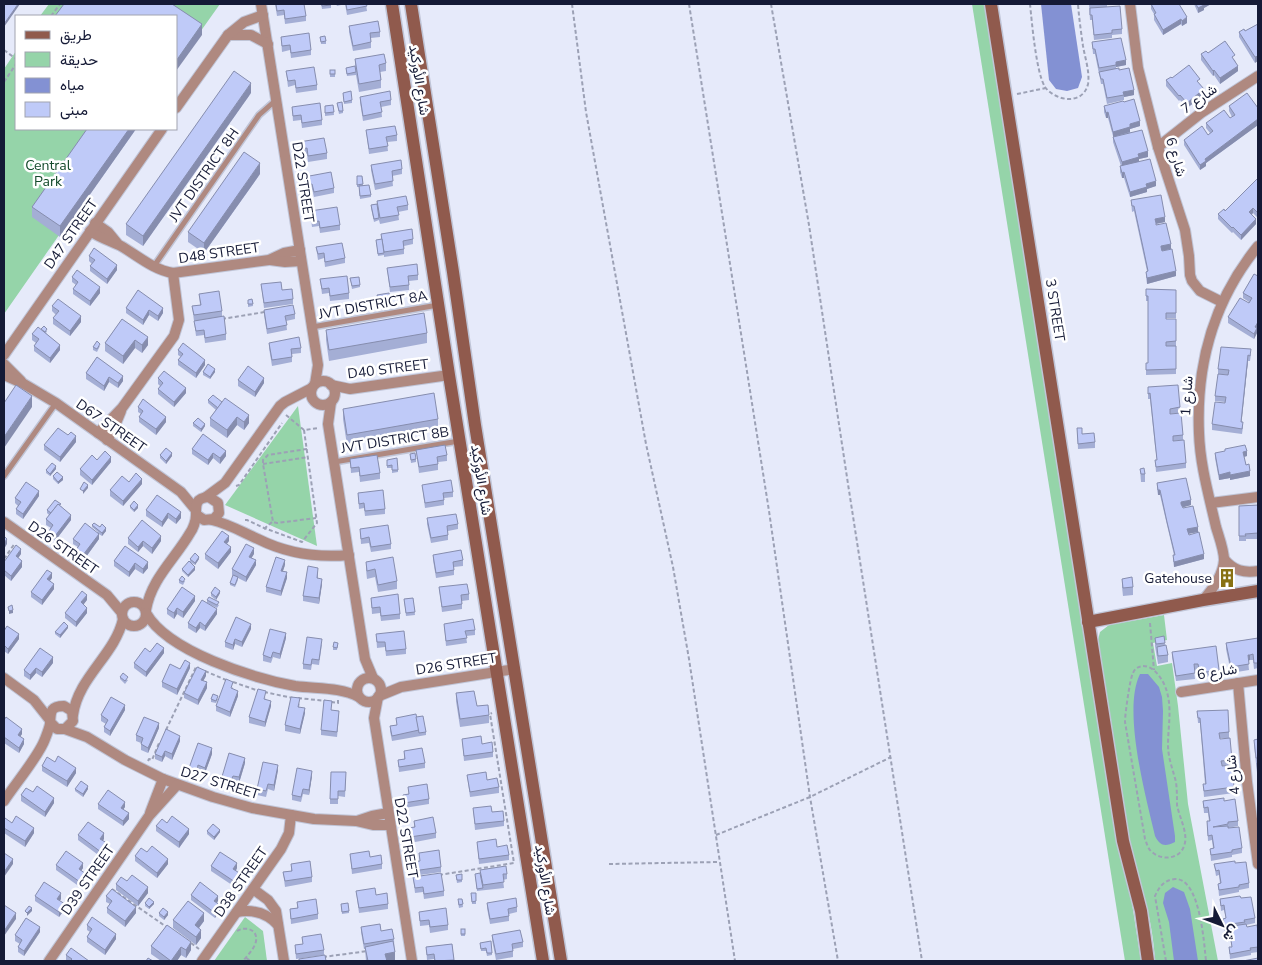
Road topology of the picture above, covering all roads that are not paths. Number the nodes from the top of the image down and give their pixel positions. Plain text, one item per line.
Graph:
1 (261, 4) edge
2 (392, 4) edge
3 (411, 4) edge
4 (991, 4) edge
5 (1133, 6) edge
6 (263, 15) junction
7 (228, 35) junction
8 (268, 44) junction
9 (1258, 76) edge
10 (276, 100) junction
11 (178, 105) edge
12 (161, 130) edge
13 (1158, 147) junction
14 (93, 227) junction
15 (1258, 246) edge
16 (300, 250) junction
17 (268, 260) junction
18 (302, 261) junction
19 (154, 266) junction
20 (174, 273) junction
21 (1222, 302) junction
22 (438, 305) junction
23 (312, 327) junction
24 (4, 355) edge
25 (4, 364) edge
26 (318, 364) junction
27 (4, 375) edge
28 (449, 375) junction
29 (24, 384) junction
30 (330, 384) junction
31 (313, 386) junction
32 (350, 389) junction
33 (297, 397) junction
34 (332, 400) junction
35 (316, 402) junction
36 (56, 403) junction
37 (122, 408) junction
38 (475, 425) junction
39 (328, 426) junction
40 (98, 433) junction
41 (107, 440) junction
42 (460, 441) junction
43 (334, 462) junction
44 (4, 476) edge
45 (229, 486) junction
46 (181, 492) junction
47 (204, 497) junction
48 (1258, 497) edge
49 (1211, 503) junction
50 (219, 507) junction
51 (196, 512) junction
52 (210, 521) junction
53 (4, 522) edge
54 (238, 524) junction
55 (190, 534) junction
56 (349, 555) junction
57 (1224, 559) junction
58 (1258, 571) edge
59 (152, 588) junction
60 (1258, 591) edge
61 (107, 595) junction
62 (1203, 600) junction
63 (131, 602) junction
64 (146, 611) junction
65 (123, 616) junction
66 (1088, 622) junction
67 (137, 625) junction
68 (161, 631) junction
69 (117, 638) junction
70 (365, 659) junction
71 (515, 669) junction
72 (497, 672) junction
73 (4, 678) edge
74 (376, 680) junction
75 (1258, 680) edge
76 (359, 682) junction
77 (1238, 683) junction
78 (401, 686) junction
79 (339, 690) junction
80 (80, 691) junction
81 (1181, 692) dead end
82 (379, 696) junction
83 (361, 698) junction
84 (34, 700) junction
85 (58, 706) junction
86 (73, 716) junction
87 (374, 718) junction
88 (50, 721) junction
89 (64, 729) junction
90 (87, 737) junction
91 (43, 744) junction
92 (163, 779) junction
93 (177, 785) junction
94 (4, 801) edge
95 (388, 813) junction
96 (291, 815) junction
97 (149, 816) junction
98 (356, 821) junction
99 (389, 825) junction
100 (1258, 864) edge
101 (253, 889) junction
102 (237, 912) junction
103 (278, 925) junction
104 (205, 958) edge
105 (49, 961) edge
106 (284, 961) edge
107 (412, 961) edge
108 (543, 961) edge
109 (561, 961) edge
110 (1148, 961) edge

1 - 6 street, D22 STREET
2 - 22 street, شارع الأوركيد
3 - 38 street, شارع الأوركيد
4 - 66 street, 3 STREET
5 - 13 street, شارع 6
6 - 7 street
6 - 8 street, D22 STREET
7 - 8 street
7 - 11 street
8 - 10 street, D22 STREET
9 - 13 street, شارع 7
10 - 16 street, D22 STREET
10 - 19 lane, JVT DISTRICT 8H
12 - 14 street, D47 STREET
13 - 21 street, شارع 6
14 - 19 street, D48 STREET
14 - 24 street, D47 STREET
15 - 21 street, شارع 1
16 - 17 street, D48 STREET
16 - 18 street, D22 STREET
17 - 18 street, D48 STREET
17 - 20 street, D48 STREET
18 - 23 street, D22 STREET
19 - 20 street, D48 STREET
20 - 37 street
21 - 49 street, شارع 1
22 - 23 lane, JVT DISTRICT 8A
22 - 28 street, شارع الأوركيد
23 - 26 street, D22 STREET
25 - 29 street, D67 STREET
26 - 30 street, D22 STREET
26 - 31 street, D22 STREET
27 - 29 street, D67 STREET
28 - 32 street, D40 STREET
28 - 38 street
28 - 42 street, شارع الأوركيد
29 - 36 street, D67 STREET
30 - 31 street
30 - 32 street, D40 STREET
30 - 34 street
31 - 33 street
31 - 35 street
32 - 34 street
33 - 35 street
33 - 45 street
34 - 35 street
34 - 39 street
35 - 39 street
36 - 40 street, D67 STREET
36 - 44 lane
37 - 40 street
37 - 41 street
38 - 71 street, شارع الأوركيد
39 - 43 street
40 - 41 street, D67 STREET
41 - 46 street, D67 STREET
42 - 43 lane, JVT DISTRICT 8B
42 - 72 street, شارع الأوركيد
43 - 56 street
45 - 47 street
45 - 50 street
46 - 47 street, D67 STREET
46 - 51 street, D67 STREET
47 - 50 street
47 - 51 street
48 - 49 street
49 - 57 street, شارع 1
50 - 52 street
50 - 54 street
51 - 52 street
51 - 55 street
52 - 54 street
52 - 55 street
53 - 61 street, D26 STREET
54 - 56 street
55 - 59 street
56 - 70 street
57 - 58 street
57 - 62 street
59 - 63 street
59 - 64 street
60 - 62 street
61 - 63 street, D26 STREET
61 - 65 street, D26 STREET
62 - 66 street
63 - 64 street
63 - 65 street
64 - 67 street
64 - 68 street
65 - 67 street
65 - 69 street
66 - 110 street, 3 STREET
67 - 68 street
67 - 69 street
68 - 79 street
69 - 80 street
70 - 74 street
70 - 76 street
71 - 72 street, D26 STREET
71 - 109 street, شارع الأوركيد
72 - 78 street, D26 STREET
72 - 108 street, شارع الأوركيد
73 - 84 street
74 - 76 street
74 - 78 street, D26 STREET
74 - 82 street
75 - 77 street, شارع 6
76 - 79 street
76 - 83 street
77 - 81 street, شارع 6
77 - 100 street, شارع 4
78 - 82 street, D26 STREET
79 - 83 street
80 - 85 street
80 - 86 street
82 - 83 street
82 - 87 street, D22 STREET
83 - 87 street, D22 STREET
84 - 85 street
84 - 88 street
85 - 86 street
85 - 88 street
86 - 89 street
86 - 90 street, D27 STREET
87 - 95 street, D22 STREET
88 - 89 street
88 - 91 street
89 - 90 street, D27 STREET
89 - 91 street
90 - 92 street, D27 STREET
91 - 94 street
92 - 93 street, D27 STREET
92 - 97 street, D39 STREET
93 - 96 street, D27 STREET
93 - 97 street, D39 STREET
95 - 98 street, D27 STREET
95 - 99 street, D22 STREET
96 - 98 street, D27 STREET
96 - 101 street, D38 STREET
97 - 105 street, D39 STREET
98 - 99 street, D27 STREET
99 - 107 street, D22 STREET
101 - 102 street, D38 STREET
101 - 103 street
102 - 103 street
102 - 104 street, D38 STREET
103 - 106 street

